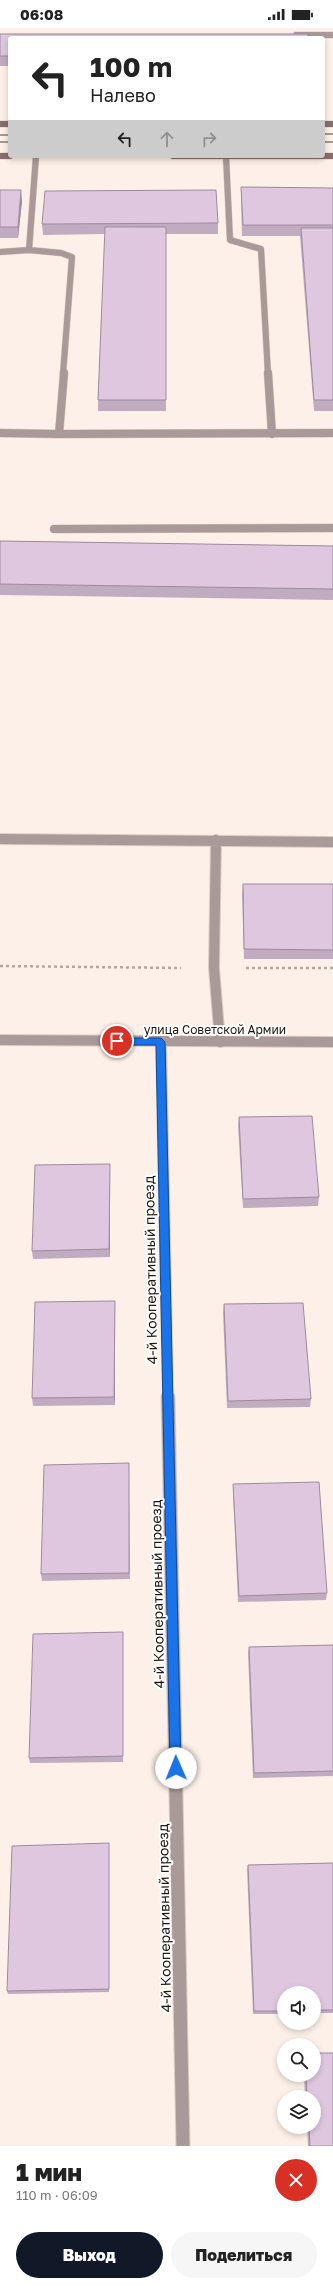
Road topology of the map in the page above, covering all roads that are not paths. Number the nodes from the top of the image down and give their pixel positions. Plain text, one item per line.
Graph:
1 (285, 35) edge
2 (333, 35) edge
3 (36, 158) edge
4 (226, 158) edge
5 (29, 250) junction
6 (0, 252) edge
7 (0, 433) edge
8 (333, 433) edge
9 (58, 434) junction
10 (272, 434) junction
11 (333, 528) edge
12 (54, 529) dead end
13 (0, 839) edge
14 (216, 840) junction
15 (333, 842) edge
16 (0, 1040) edge
17 (161, 1042) junction
18 (220, 1042) junction
19 (333, 1042) edge
20 (183, 2146) edge

1 - 2 street
3 - 5 street
4 - 10 street
5 - 6 street
5 - 9 street
7 - 9 street
8 - 10 street
9 - 10 street
11 - 12 street
13 - 14 street
14 - 15 street
14 - 18 street
16 - 17 street, улица Советской Армии
17 - 18 street, улица Советской Армии
17 - 20 street, 4-й Кооперативный проезд
18 - 19 street, улица Советской Армии

